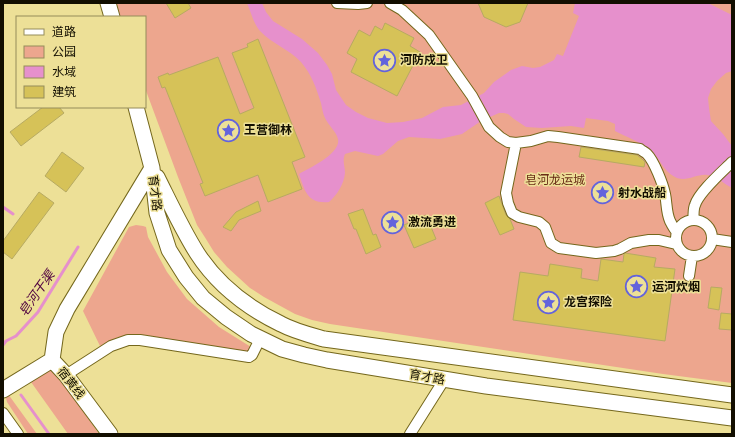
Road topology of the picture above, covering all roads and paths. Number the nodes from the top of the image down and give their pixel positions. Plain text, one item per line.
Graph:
1 (108, 3) edge
2 (337, 3) edge
3 (367, 3) edge
4 (394, 4) edge
5 (112, 16) edge
6 (136, 108) edge
7 (516, 143) junction
8 (732, 162) edge
9 (152, 168) junction
10 (693, 220) junction
11 (676, 232) junction
12 (712, 239) junction
13 (732, 242) edge
14 (676, 244) junction
15 (692, 256) junction
16 (689, 276) dead end
17 (260, 339) junction
18 (52, 360) junction
19 (66, 375) junction
20 (444, 380) junction
21 (3, 390) edge
22 (732, 395) edge
23 (3, 413) edge
24 (732, 418) edge
25 (18, 434) edge
26 (110, 434) edge
27 (410, 434) edge

1 - 5 street
2 - 3 street
4 - 7 street
6 - 9 street
7 - 11 street
7 - 14 street
8 - 10 street
9 - 17 street, 育才路
9 - 18 street
9 - 22 street, 育才路
10 - 11 street
10 - 12 street
11 - 14 street
12 - 13 street
12 - 15 street
14 - 15 street
15 - 16 street
17 - 19 street
17 - 20 street, 育才路
18 - 19 street, 宿黄线
18 - 21 street, 宿黄线
19 - 26 street, 宿黄线
20 - 24 street, 育才路
20 - 27 street
23 - 25 street

